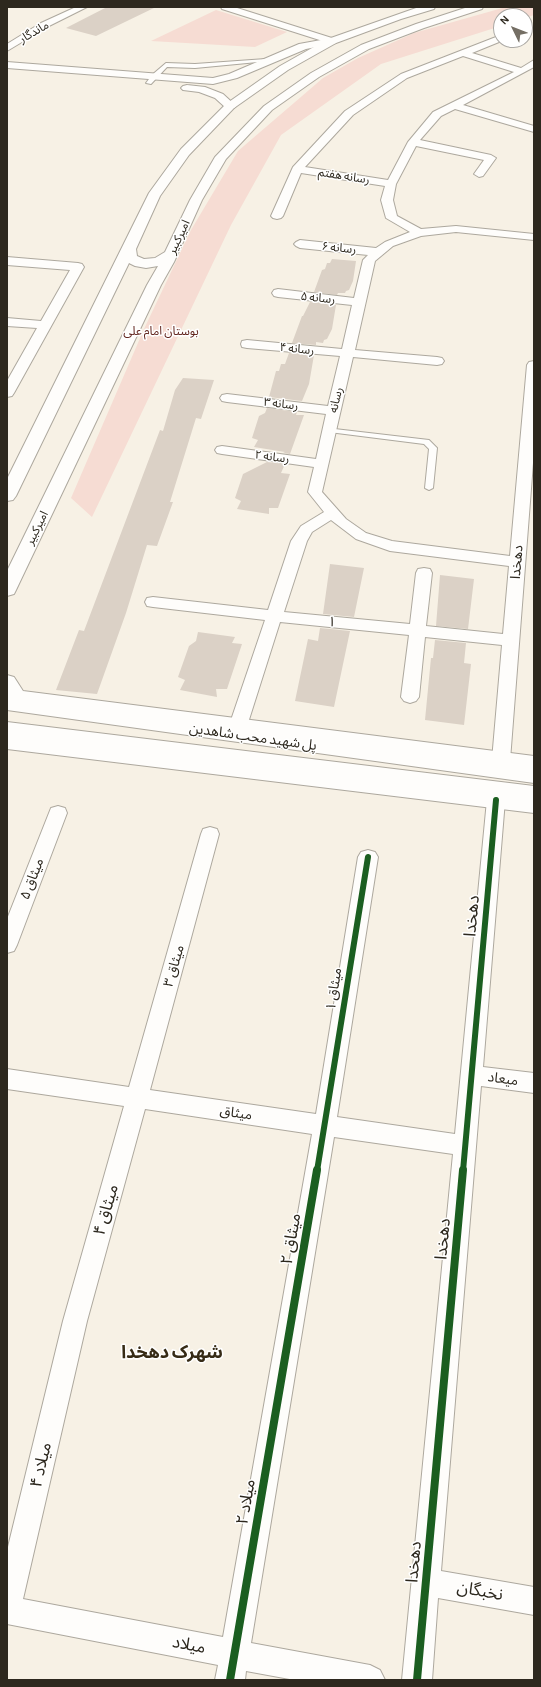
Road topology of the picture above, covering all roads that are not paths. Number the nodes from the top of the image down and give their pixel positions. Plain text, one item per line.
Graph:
1 (83, 7) edge
2 (225, 7) edge
3 (430, 7) edge
4 (478, 7) edge
5 (332, 41) junction
6 (493, 41) edge
7 (7, 48) edge
8 (462, 53) junction
9 (266, 60) junction
10 (534, 63) edge
11 (7, 65) edge
12 (522, 71) junction
13 (7, 72) edge
14 (86, 74) junction
15 (151, 79) junction
16 (453, 105) junction
17 (230, 106) junction
18 (534, 129) edge
19 (413, 142) junction
20 (297, 169) junction
21 (479, 174) dead end
22 (391, 184) junction
23 (277, 216) dead end
24 (419, 233) junction
25 (534, 237) edge
26 (300, 244) dead end
27 (129, 249) junction
28 (378, 252) junction
29 (170, 255) junction
30 (7, 261) edge
31 (113, 282) junction
32 (154, 285) junction
33 (278, 293) dead end
34 (359, 302) junction
35 (7, 322) edge
36 (45, 325) junction
37 (247, 344) dead end
38 (347, 354) junction
39 (437, 361) dead end
40 (534, 365) edge
41 (7, 393) edge
42 (227, 398) dead end
43 (334, 411) junction
44 (329, 430) junction
45 (222, 450) dead end
46 (322, 464) junction
47 (529, 482) edge
48 (430, 488) dead end
49 (7, 496) edge
50 (333, 513) junction
51 (517, 562) junction
52 (424, 573) dead end
53 (7, 590) edge
54 (153, 602) dead end
55 (274, 616) junction
56 (418, 631) junction
57 (511, 640) junction
58 (9, 696) edge
59 (410, 697) dead end
60 (238, 726) junction
61 (7, 728) edge
62 (7, 742) edge
63 (534, 764) edge
64 (534, 775) edge
65 (499, 780) junction
66 (534, 794) edge
67 (534, 805) edge
68 (58, 813) dead end
69 (210, 834) dead end
70 (368, 856) dead end
71 (7, 945) edge
72 (472, 1075) junction
73 (7, 1079) edge
74 (534, 1083) edge
75 (137, 1098) junction
76 (325, 1126) junction
77 (466, 1146) junction
78 (75, 1321) joint
79 (285, 1356) joint
80 (426, 1582) junction
81 (534, 1601) edge
82 (7, 1610) edge
83 (232, 1667) edge
84 (370, 1680) edge
85 (417, 1680) edge

1 - 7 street, ماندگار
2 - 5 street
3 - 5 main road
4 - 29 main road, امیرکبیر
5 - 9 main road
5 - 17 main road
6 - 8 street
8 - 12 street
8 - 20 street
9 - 15 main road
9 - 15 lane
10 - 12 street
11 - 14 main road
12 - 16 street
13 - 14 main road
14 - 15 main road
15 - 17 main road
16 - 18 street
16 - 19 street
17 - 27 main road
19 - 21 street
19 - 22 street
20 - 22 street, رسانه هفتم
20 - 23 street
22 - 24 street
24 - 25 street, رسانه
24 - 28 street, رسانه
26 - 28 street, رسانه ۶
27 - 29 main road
27 - 31 main road
28 - 34 street, رسانه
29 - 32 main road, امیرکبیر
30 - 36 street
31 - 32 main road
31 - 49 main road
32 - 53 main road, امیرکبیر
33 - 34 street, رسانه ۵
34 - 38 street, رسانه
35 - 36 street
36 - 41 street
37 - 38 street, رسانه ۴
38 - 39 street, رسانه ۴
38 - 43 street, رسانه
40 - 47 street, دهخدا
42 - 43 street, رسانه ۳
43 - 44 street, رسانه
44 - 46 street, رسانه
44 - 48 lane
45 - 46 street, رسانه ۲
46 - 50 street, رسانه
47 - 51 street, دهخدا
50 - 51 street, رسانه
50 - 55 street
51 - 57 street, دهخدا
52 - 56 street
54 - 55 street, ۱
55 - 56 street, ۱
55 - 60 street
56 - 57 street, ۱
56 - 59 street
57 - 65 street, دهخدا
58 - 60 main road
58 - 65 main road, پل شهید محب شاهدین
60 - 65 main road
61 - 65 main road, پل شهید محب شاهدین
62 - 65 main road
63 - 65 main road
64 - 65 main road
65 - 66 main road
65 - 67 main road
65 - 72 street, دهخدا
68 - 71 street, میثاق ۵
69 - 75 street, میثاق ۳
70 - 76 street, میثاق ۱
72 - 74 street, میعاد
72 - 77 street, دهخدا
73 - 75 street, میثاق
75 - 76 street, میثاق
75 - 78 street, میثاق ۴
76 - 77 street, میثاق
76 - 79 street, میثاق ۲
77 - 80 street, دهخدا
78 - 82 street, میلاد ۴
79 - 83 street, میلاد ۲
80 - 81 street, نخبگان
80 - 85 street, دهخدا
82 - 83 street, میلاد
83 - 84 street, میلاد

